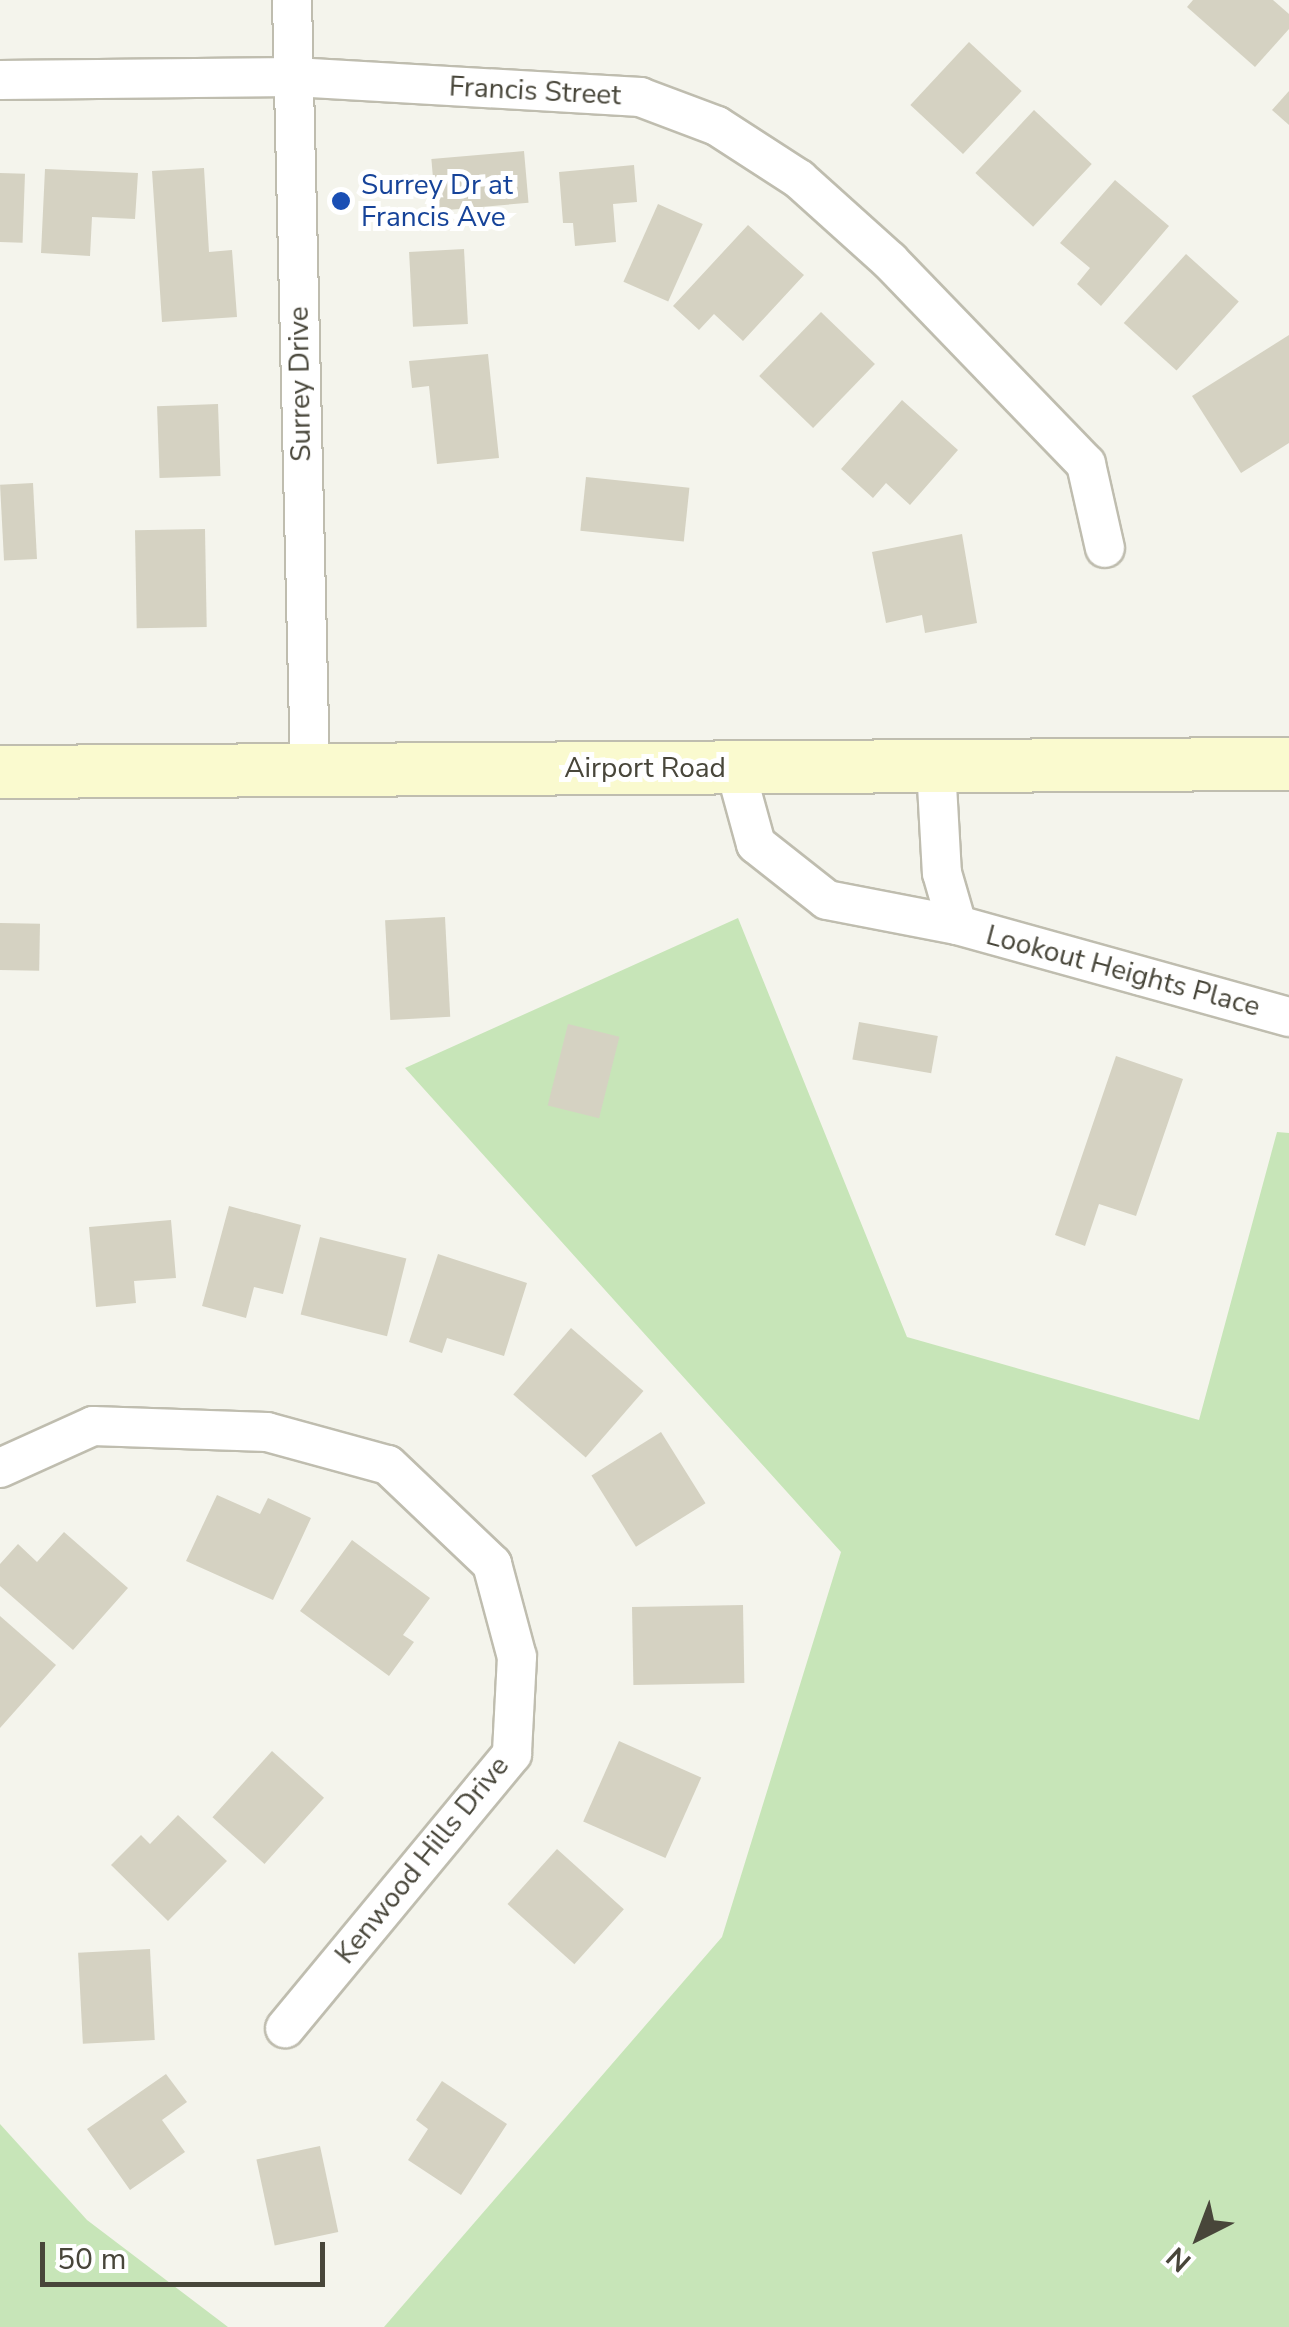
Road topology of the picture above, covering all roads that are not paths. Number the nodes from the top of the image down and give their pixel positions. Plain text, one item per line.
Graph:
1 (292, 0) edge
2 (294, 77) junction
3 (0, 80) edge
4 (1105, 548) dead end
5 (1289, 764) edge
6 (936, 766) junction
7 (310, 768) junction
8 (735, 768) junction
9 (0, 772) edge
10 (957, 925) junction
11 (1289, 1017) edge
12 (0, 1468) edge
13 (285, 2028) dead end

1 - 2 street, Surrey Drive
2 - 3 street, Francis Street
2 - 4 street, Francis Street
2 - 7 street, Surrey Drive
5 - 6 main road, Airport Road
6 - 8 main road, Airport Road
6 - 10 street, Lookout Heights Place
7 - 8 main road, Airport Road
7 - 9 main road, Airport Road
8 - 10 street, Lookout Heights Place
10 - 11 street, Lookout Heights Place
12 - 13 street, Kenwood Hills Drive

